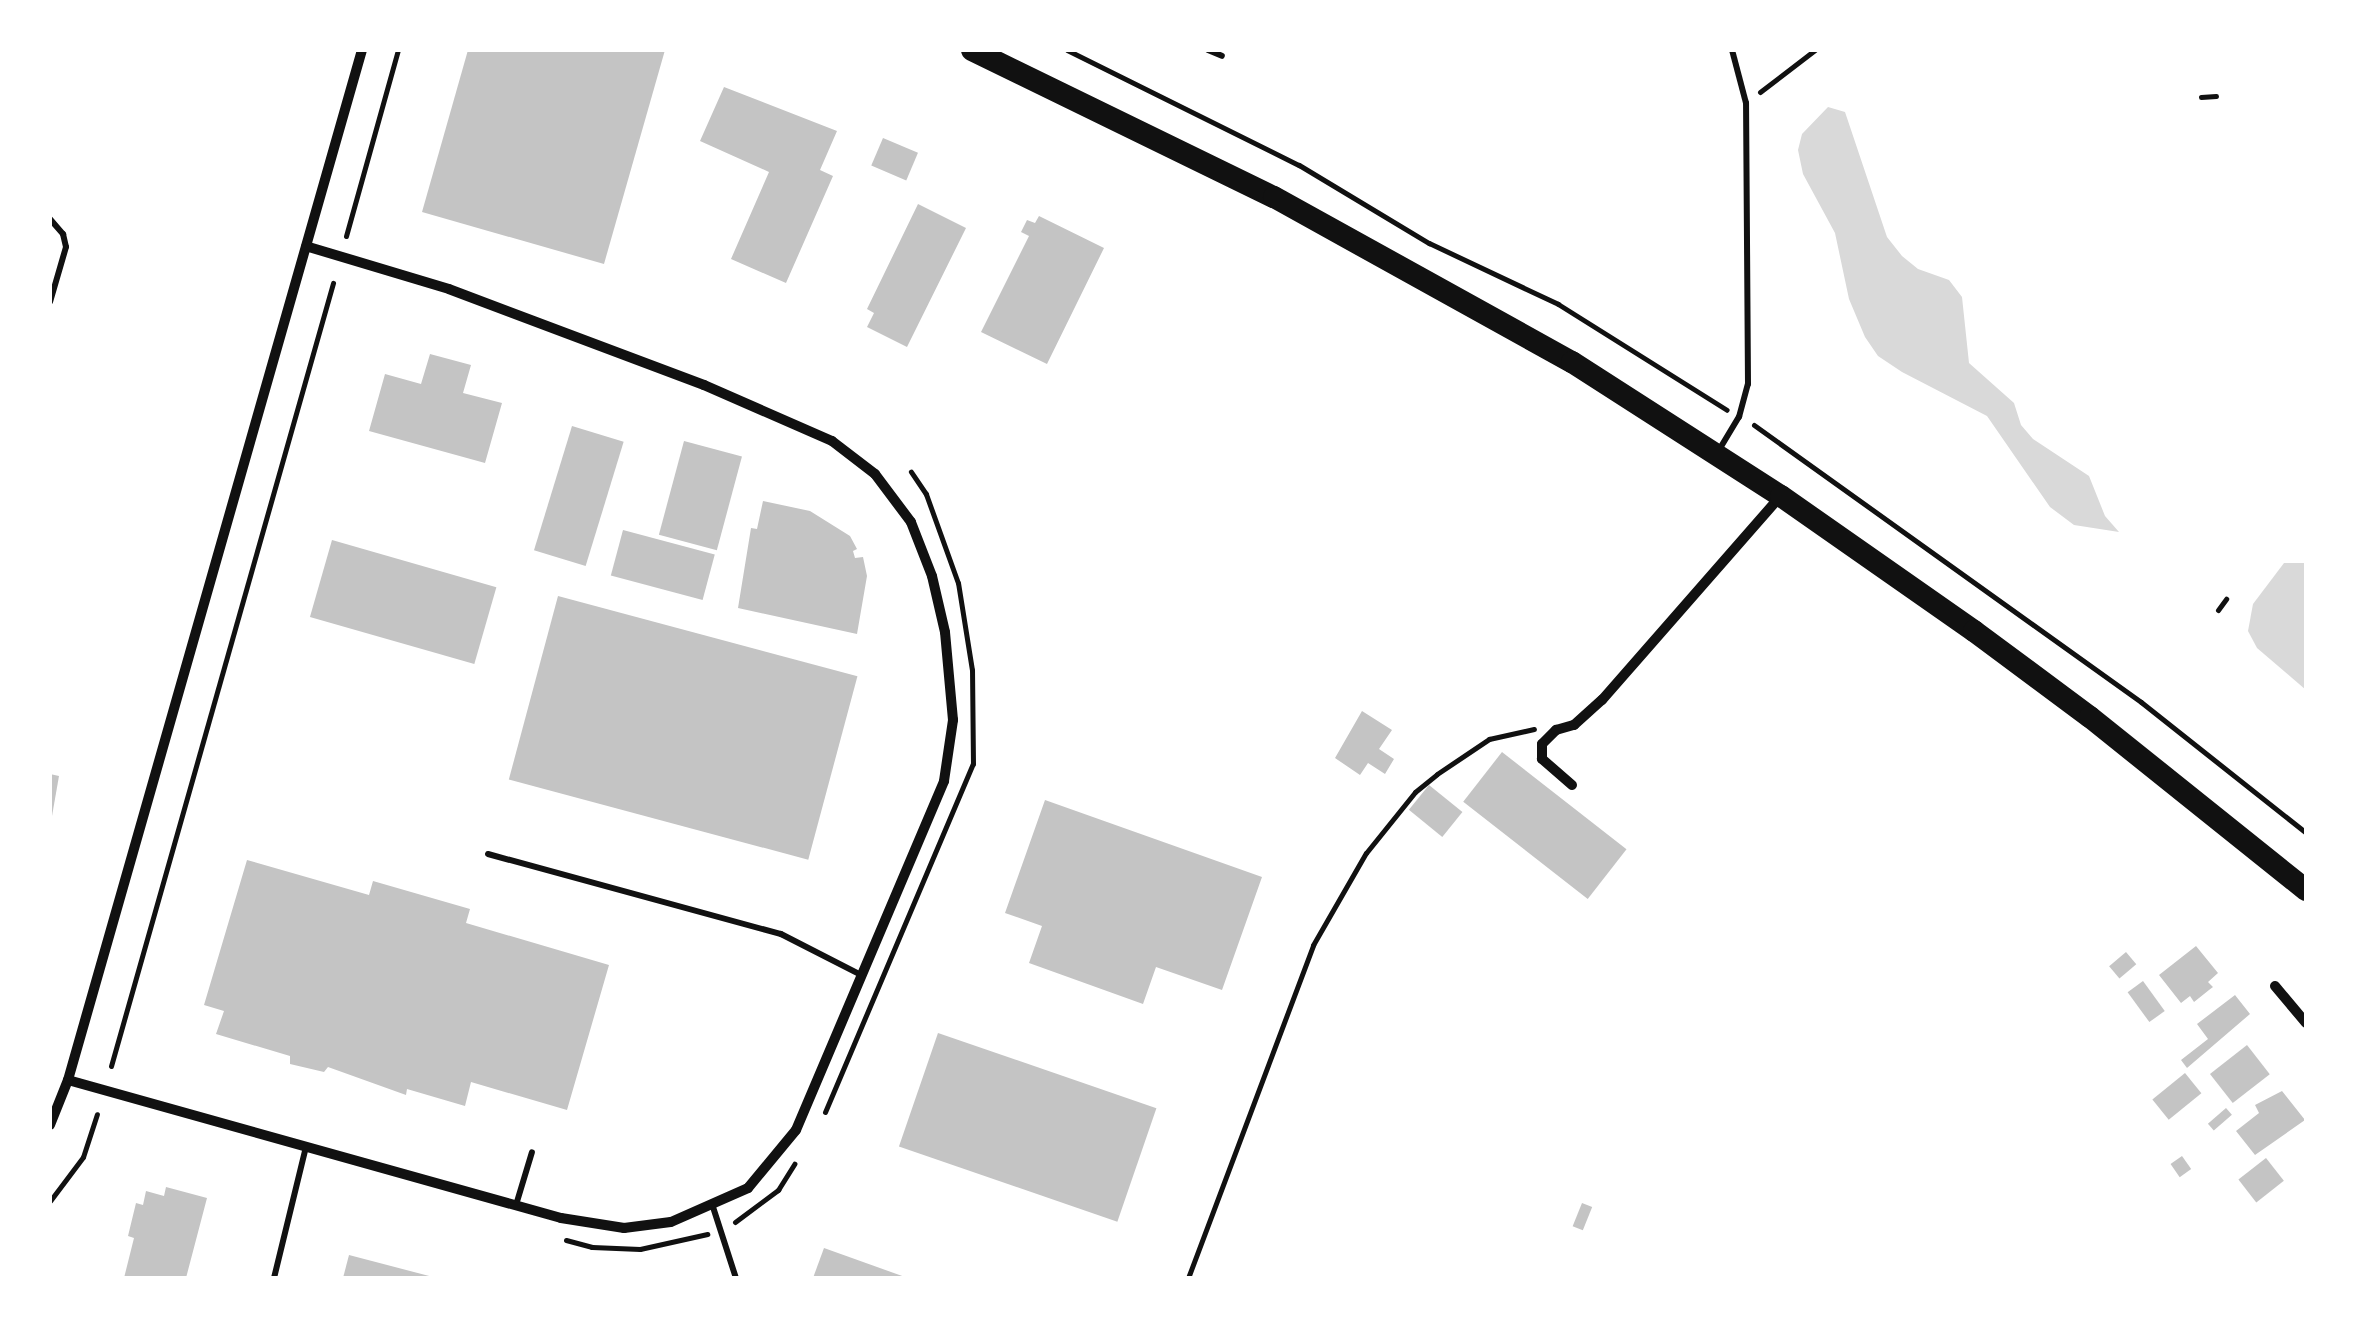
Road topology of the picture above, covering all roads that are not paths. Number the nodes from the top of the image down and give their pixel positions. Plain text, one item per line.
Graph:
1 (362, 50) edge
2 (972, 50) edge
3 (1208, 50) edge
4 (1732, 50) edge
5 (1222, 56) dead end
6 (50, 219) edge
7 (306, 246) junction
8 (50, 302) edge
9 (1717, 454) junction
10 (1781, 496) junction
11 (1572, 785) dead end
12 (488, 854) dead end
13 (2306, 890) edge
14 (864, 977) junction
15 (2276, 986) dead end
16 (2306, 1023) edge
17 (68, 1080) junction
18 (50, 1125) edge
19 (306, 1146) junction
20 (532, 1152) dead end
21 (516, 1205) junction
22 (713, 1207) junction
23 (274, 1278) edge
24 (736, 1278) edge

1 - 7 street
2 - 9 highway
3 - 5 lane
4 - 9 lane
6 - 8 lane
7 - 14 street
7 - 17 street
9 - 10 highway
10 - 11 street
10 - 13 highway
12 - 14 lane
14 - 22 street
15 - 16 street
17 - 18 street
17 - 19 street
19 - 21 street
19 - 23 lane
20 - 21 lane
21 - 22 street
22 - 24 lane

